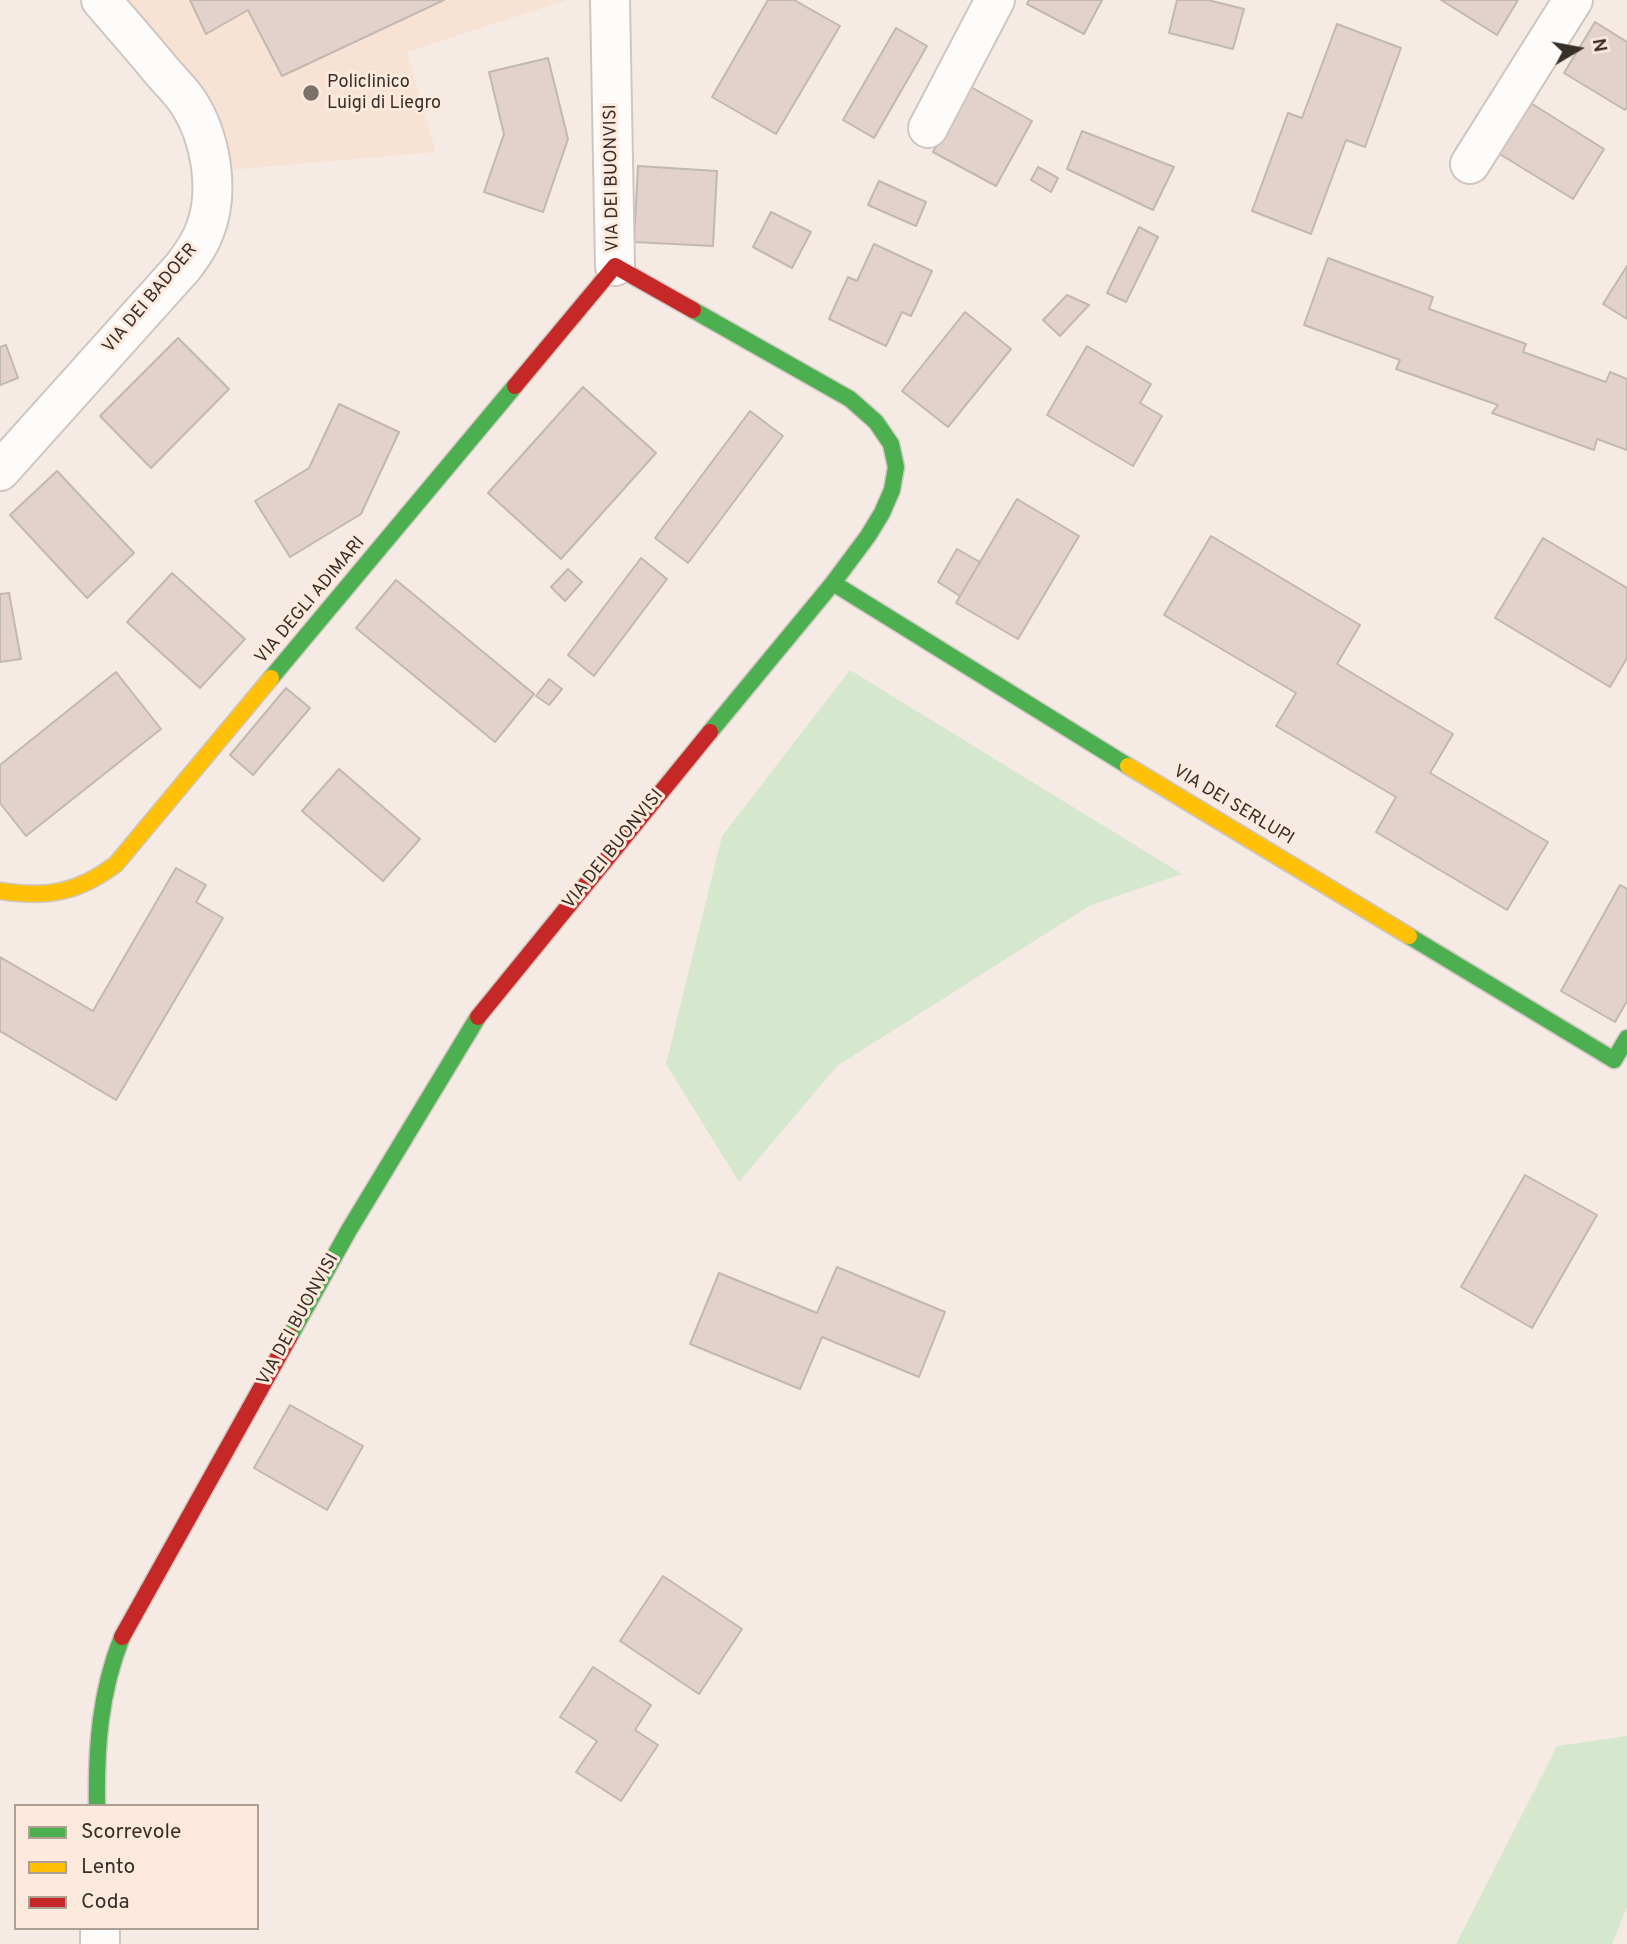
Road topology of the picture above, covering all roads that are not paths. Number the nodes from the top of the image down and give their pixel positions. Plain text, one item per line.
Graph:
1 (101, 0) edge
2 (610, 0) edge
3 (995, 0) edge
4 (1573, 0) edge
5 (928, 128) dead end
6 (1470, 163) dead end
7 (615, 266) junction
8 (0, 471) edge
9 (833, 583) junction
10 (0, 891) edge
11 (1627, 1038) edge
12 (97, 1804) edge

1 - 8 street, VIA DEI BADOER
2 - 7 street, VIA DEI BUONVISI
3 - 5 street
4 - 6 street
7 - 9 street, VIA DEI BUONVISI
7 - 10 street, VIA DEGLI ADIMARI
9 - 11 street, VIA DEI SERLUPI
9 - 12 street, VIA DEI BUONVISI

